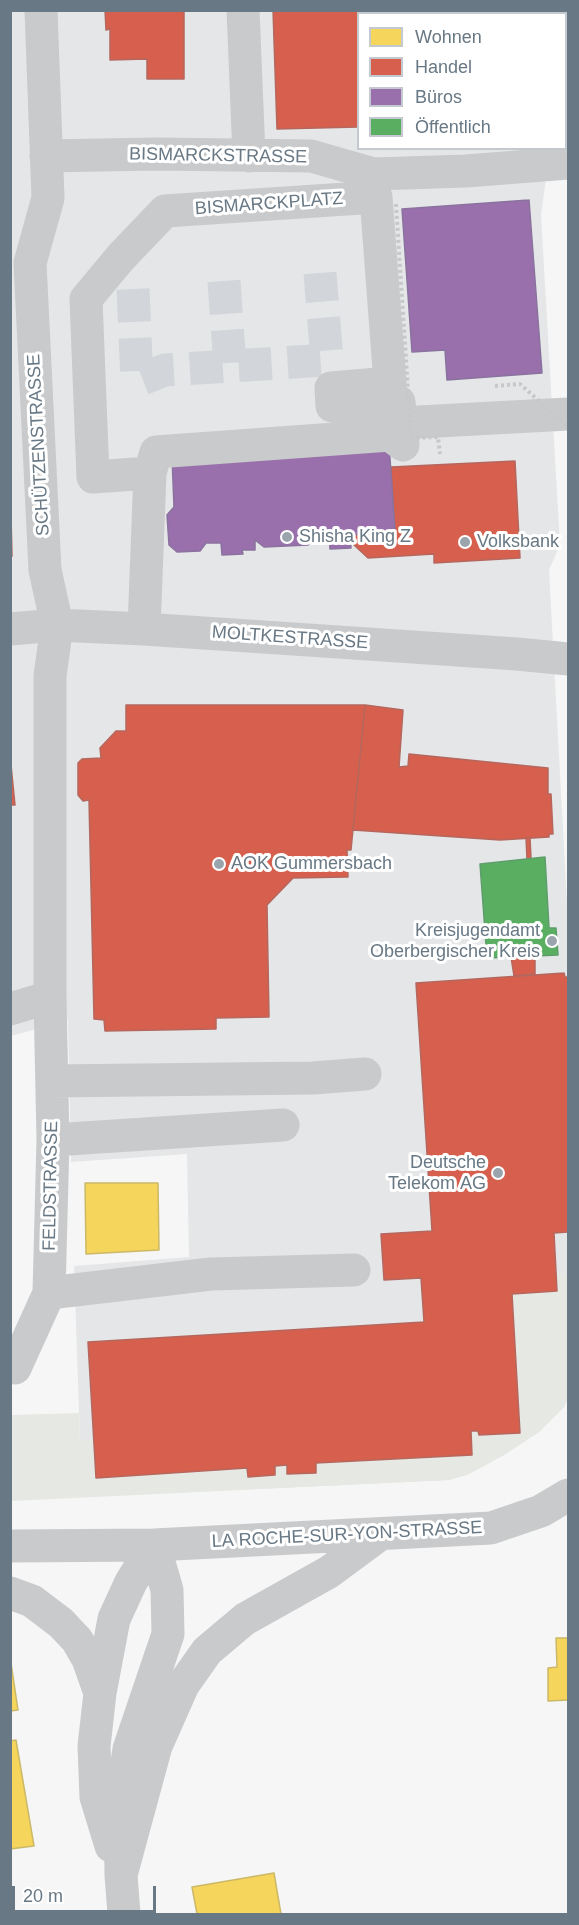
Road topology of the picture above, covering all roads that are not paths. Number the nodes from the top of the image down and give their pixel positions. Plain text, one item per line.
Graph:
1 (41, 10) edge
2 (243, 10) edge
3 (46, 156) junction
4 (249, 156) junction
5 (331, 161) junction
6 (568, 163) edge
7 (332, 200) junction
8 (20, 265) edge
9 (568, 420) edge
10 (401, 423) junction
11 (150, 473) junction
12 (57, 624) junction
13 (144, 628) junction
14 (10, 629) edge
15 (568, 659) edge
16 (50, 997) junction
17 (10, 1009) edge
18 (365, 1074) dead end
19 (52, 1081) junction
20 (283, 1125) dead end
21 (52, 1140) junction
22 (354, 1270) dead end
23 (50, 1293) junction
24 (15, 1368) dead end
25 (568, 1495) edge
26 (379, 1535) junction
27 (10, 1545) edge
28 (154, 1545) junction
29 (10, 1593) edge
30 (100, 1693) junction
31 (121, 1875) junction
32 (124, 1914) edge

1 - 3 street, SCHÜTZENSTRASSE
2 - 4 street
3 - 4 street, BISMARCKSTRASSE
3 - 8 street, SCHÜTZENSTRASSE
4 - 5 street, BISMARCKSTRASSE
5 - 6 street, BISMARCKSTRASSE
5 - 7 street
7 - 10 street, BISMARCKPLATZ
7 - 11 street, BISMARCKPLATZ
8 - 12 street, SCHÜTZENSTRASSE
9 - 10 street
10 - 11 street
11 - 13 street
12 - 13 street, MOLTKESTRASSE
12 - 14 street, MOLTKESTRASSE
12 - 16 street, FELDSTRASSE
13 - 15 street, MOLTKESTRASSE
16 - 17 street
16 - 19 street, FELDSTRASSE
18 - 19 street
19 - 21 street, FELDSTRASSE
20 - 21 street
21 - 23 street, FELDSTRASSE
22 - 23 street
23 - 24 street, FELDSTRASSE
25 - 26 street, LA ROCHE-SUR-YON-STRASSE
26 - 28 street, LA ROCHE-SUR-YON-STRASSE
26 - 31 street
27 - 28 street, LA ROCHE-SUR-YON-STRASSE
28 - 30 street
28 - 31 street
29 - 30 street
30 - 31 street
31 - 32 street

